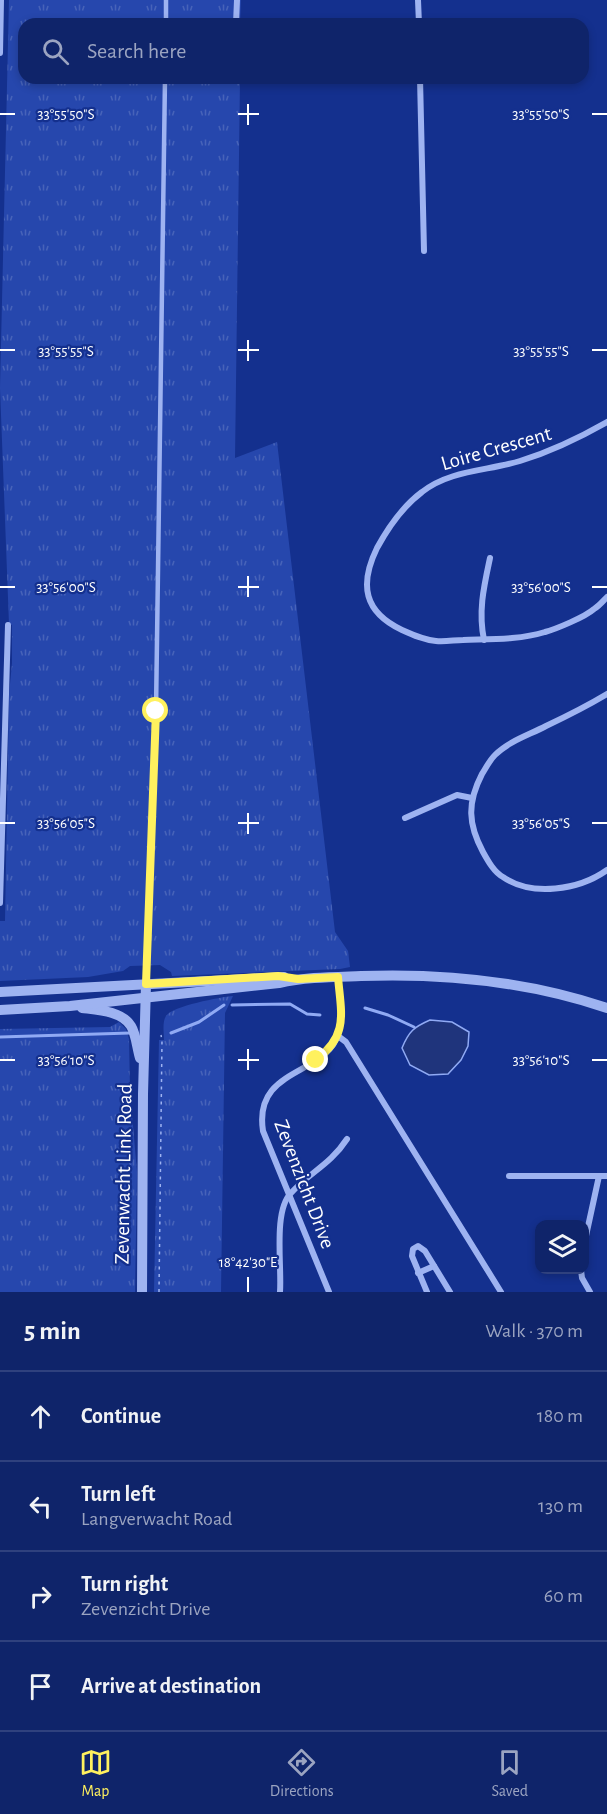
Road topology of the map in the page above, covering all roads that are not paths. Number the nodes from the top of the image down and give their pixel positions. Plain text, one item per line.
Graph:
1 (1, 0) edge
2 (166, 0) edge
3 (237, 0) edge
4 (418, 0) edge
5 (166, 18) edge
6 (236, 18) edge
7 (419, 18) edge
8 (0, 53) edge
9 (165, 84) edge
10 (420, 84) edge
11 (424, 250) dead end
12 (607, 422) edge
13 (490, 558) dead end
14 (607, 597) edge
15 (8, 625) dead end
16 (484, 640) junction
17 (3, 676) edge
18 (607, 694) edge
19 (472, 798) junction
20 (405, 818) dead end
21 (607, 870) edge
22 (0, 903) edge
23 (338, 977) junction
24 (298, 979) junction
25 (146, 984) junction
26 (0, 992) edge
27 (146, 998) junction
28 (70, 1006) junction
29 (607, 1008) edge
30 (0, 1010) edge
31 (338, 1036) junction
32 (144, 1072) junction
33 (347, 1138) dead end
34 (509, 1176) dead end
35 (599, 1176) junction
36 (607, 1176) edge
37 (289, 1194) junction
38 (589, 1225) edge
39 (434, 1266) junction
40 (418, 1273) junction
41 (582, 1274) edge
42 (142, 1292) edge
43 (280, 1292) edge
44 (329, 1292) edge
45 (427, 1292) edge
46 (450, 1292) edge
47 (501, 1292) edge
48 (590, 1292) edge

1 - 8 street
2 - 5 lane
3 - 6 street
4 - 7 street
9 - 25 lane
10 - 11 street
12 - 16 street, Loire Crescent
13 - 16 street
14 - 16 street, Loire Crescent
15 - 17 street
17 - 22 street
18 - 19 street
19 - 20 street
19 - 21 street
23 - 24 street
23 - 29 street
23 - 31 street
24 - 25 street
24 - 27 street
25 - 26 street
25 - 27 street, Zevenwacht Link Road
27 - 28 street
27 - 32 street, Zevenwacht Link Road
28 - 30 street
28 - 32 street
31 - 37 street, Zevenzicht Drive
31 - 47 street
32 - 42 street, Zevenwacht Link Road
33 - 37 street
34 - 35 street
35 - 36 street
35 - 38 street
37 - 43 street
37 - 44 street, Zevenzicht Drive
39 - 40 street
39 - 40 street
39 - 46 street
40 - 45 street
41 - 48 street

